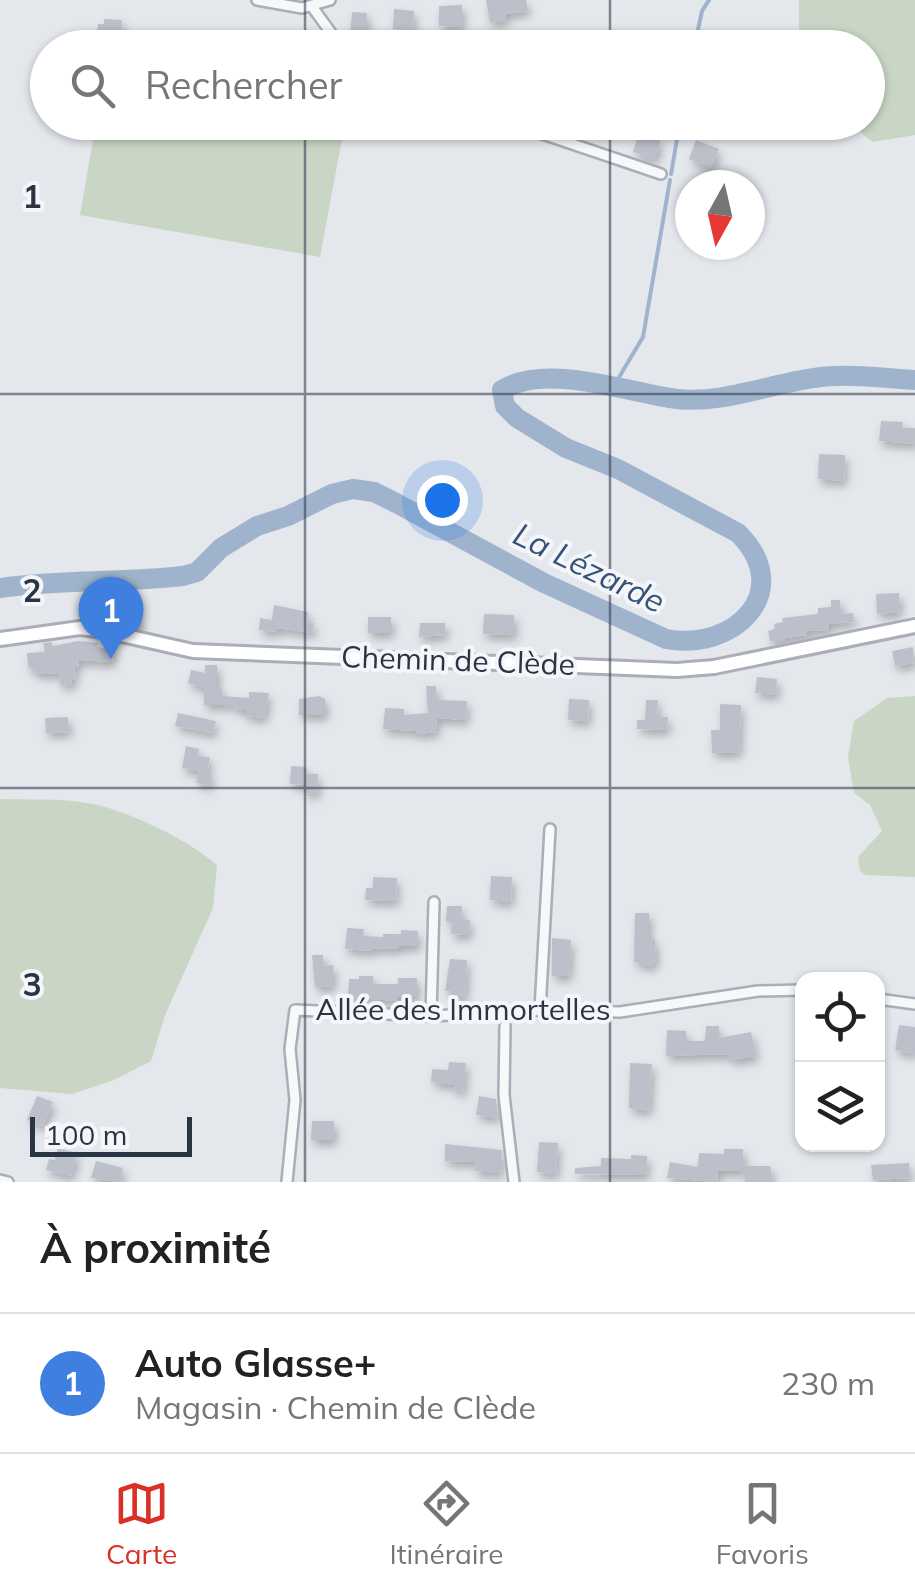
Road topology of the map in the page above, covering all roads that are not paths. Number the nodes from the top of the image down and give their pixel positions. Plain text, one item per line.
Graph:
1 (257, 0) edge
2 (330, 0) edge
3 (313, 8) junction
4 (329, 30) edge
5 (560, 140) edge
6 (660, 174) dead end
7 (915, 626) edge
8 (0, 639) edge
9 (550, 829) dead end
10 (434, 902) dead end
11 (795, 990) edge
12 (885, 999) edge
13 (915, 1004) edge
14 (540, 1010) junction
15 (431, 1016) junction
16 (505, 1026) dead end
17 (0, 1180) edge
18 (8, 1182) edge
19 (287, 1182) edge
20 (514, 1182) edge

1 - 3 street
2 - 3 street
3 - 4 street
5 - 6 street
7 - 8 main road, Chemin de Clède
9 - 14 street
10 - 15 street
11 - 14 street, Allée des Immortelles
12 - 13 street
14 - 15 street, Allée des Immortelles
15 - 19 street, Allée des Immortelles
16 - 20 street
17 - 18 street

